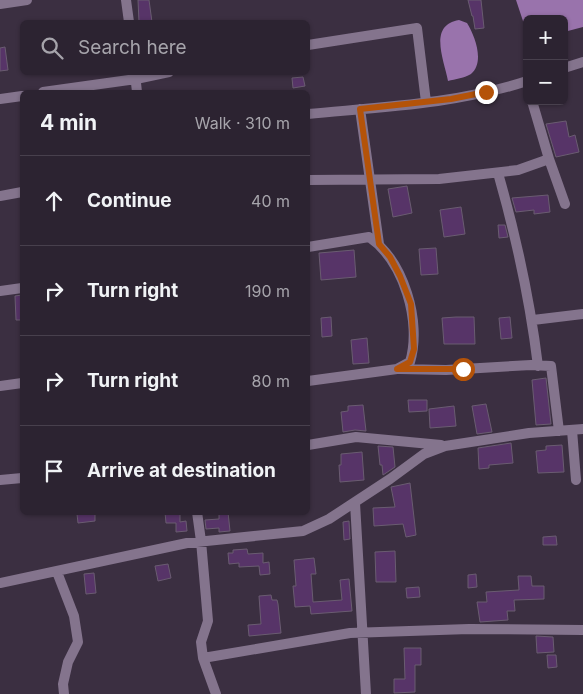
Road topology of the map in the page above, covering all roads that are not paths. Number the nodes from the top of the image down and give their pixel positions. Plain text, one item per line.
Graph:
1 (27, 0) edge
2 (126, 0) edge
3 (0, 4) edge
4 (129, 20) edge
5 (310, 45) edge
6 (583, 62) edge
7 (568, 67) edge
8 (135, 76) edge
9 (523, 83) edge
10 (54, 90) edge
11 (137, 90) edge
12 (20, 96) edge
13 (0, 99) edge
14 (426, 102) junction
15 (533, 105) edge
16 (360, 109) junction
17 (310, 114) edge
18 (549, 159) junction
19 (498, 173) junction
20 (310, 180) edge
21 (370, 180) junction
22 (20, 192) edge
23 (0, 196) edge
24 (565, 204) dead end
25 (379, 244) junction
26 (310, 247) edge
27 (20, 288) edge
28 (0, 291) edge
29 (583, 314) edge
30 (533, 320) junction
31 (538, 366) junction
32 (397, 369) junction
33 (310, 381) edge
34 (20, 383) edge
35 (0, 386) edge
36 (578, 429) edge
37 (559, 431) junction
38 (310, 445) edge
39 (444, 446) junction
40 (20, 478) edge
41 (0, 480) edge
42 (576, 480) dead end
43 (355, 502) junction
44 (197, 515) edge
45 (201, 541) junction
46 (57, 572) junction
47 (0, 583) edge
48 (583, 630) edge
49 (363, 632) junction
50 (203, 658) junction
51 (64, 694) edge
52 (216, 694) edge
53 (366, 694) edge

1 - 3 street
2 - 4 street
5 - 14 street
6 - 7 street
8 - 10 street
8 - 11 street
9 - 14 street
12 - 13 street
14 - 16 street
15 - 18 street
16 - 17 street
16 - 21 street
18 - 19 street
18 - 24 street
19 - 21 street
19 - 30 street
20 - 21 street
21 - 25 street
22 - 23 street
25 - 26 street
25 - 32 street
27 - 28 street
29 - 30 street
30 - 31 street
31 - 32 street
31 - 37 street
32 - 33 street
34 - 35 street
36 - 37 street
36 - 42 street
37 - 39 street
38 - 39 street
39 - 43 street
40 - 41 street
43 - 45 street
43 - 49 street
44 - 45 street
45 - 46 street
45 - 50 street
46 - 47 street
46 - 51 street
48 - 49 street
49 - 50 street
49 - 53 street
50 - 52 street

